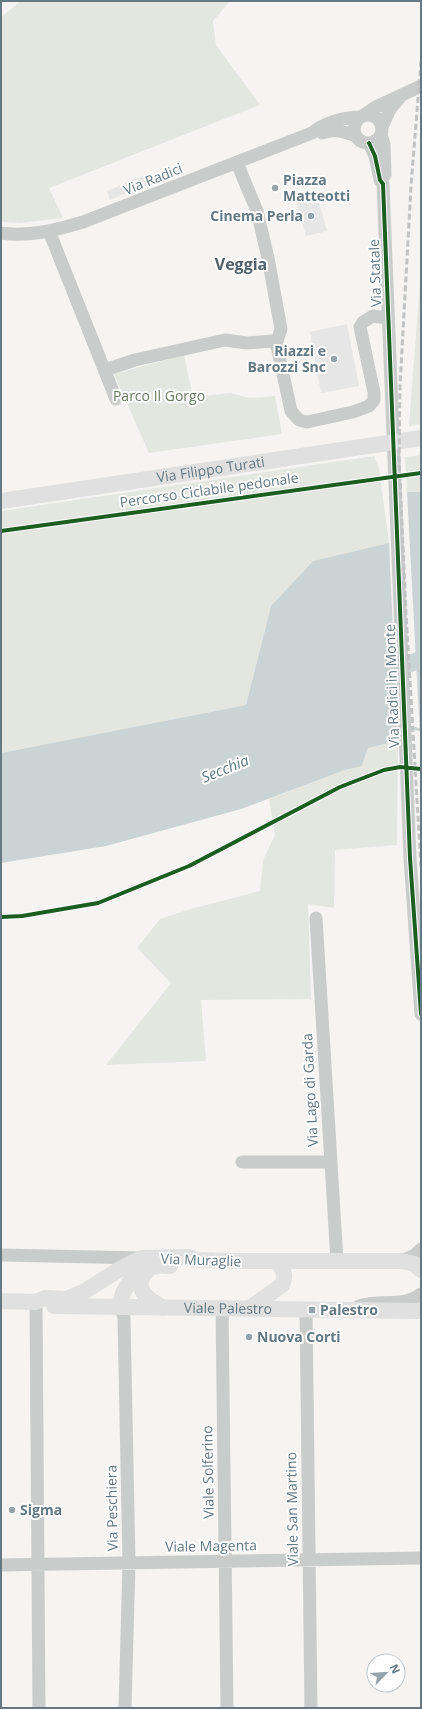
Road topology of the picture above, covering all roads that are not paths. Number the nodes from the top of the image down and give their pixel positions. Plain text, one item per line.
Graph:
1 (421, 86) edge
2 (404, 93) junction
3 (362, 116) junction
4 (381, 131) junction
5 (312, 133) junction
6 (356, 136) junction
7 (369, 143) junction
8 (237, 162) junction
9 (383, 184) junction
10 (49, 231) junction
11 (1, 233) edge
12 (388, 318) junction
13 (276, 344) junction
14 (105, 370) junction
15 (116, 399) dead end
16 (392, 404) joint
17 (421, 438) edge
18 (1, 501) edge
19 (316, 918) dead end
20 (421, 1014) edge
21 (242, 1162) dead end
22 (330, 1162) junction
23 (421, 1249) edge
24 (1, 1255) edge
25 (142, 1258) junction
26 (194, 1260) junction
27 (235, 1261) junction
28 (277, 1261) junction
29 (337, 1261) junction
30 (402, 1261) junction
31 (421, 1270) edge
32 (421, 1294) edge
33 (1, 1301) edge
34 (36, 1302) junction
35 (120, 1307) junction
36 (163, 1308) junction
37 (222, 1308) junction
38 (250, 1308) junction
39 (306, 1310) junction
40 (350, 1310) junction
41 (421, 1311) edge
42 (421, 1558) edge
43 (308, 1560) junction
44 (129, 1562) junction
45 (225, 1562) junction
46 (38, 1564) junction
47 (1, 1565) edge
48 (39, 1708) edge
49 (125, 1708) edge
50 (227, 1708) edge
51 (311, 1708) edge

1 - 2 street
2 - 3 street
2 - 4 street
3 - 4 street
3 - 5 street
3 - 6 street
4 - 7 street
4 - 9 street, Via Statale
5 - 6 street
5 - 8 street, Via Radici
6 - 7 street
7 - 9 street, Via Statale
8 - 10 street, Via Radici
8 - 13 street
9 - 12 street, Via Statale
10 - 11 street, Via Radici
10 - 14 street
12 - 13 street
12 - 16 street, Via Statale
13 - 14 street
14 - 15 street
16 - 20 street, Via Radici in Monte
17 - 18 main road, Via Filippo Turati
19 - 22 street, Via Lago di Garda
21 - 22 street
22 - 29 street, Via Lago di Garda
23 - 30 street
24 - 25 street, Via Muraglie
25 - 26 main road, Via Muraglie
25 - 34 main road, Viale Palestro
26 - 27 main road, Via Muraglie
26 - 35 main road
27 - 28 main road, Via Muraglie
27 - 36 main road
28 - 29 main road, Via Muraglie
28 - 38 main road
29 - 30 main road, Via Muraglie
30 - 31 main road, Via Muraglie
32 - 40 street
33 - 34 main road, Viale Palestro
34 - 35 main road, Viale Palestro
34 - 46 street
35 - 36 main road, Viale Palestro
35 - 44 street, Via Peschiera
36 - 37 main road, Viale Palestro
37 - 38 main road, Viale Palestro
37 - 45 street, Viale Solferino
38 - 39 main road, Viale Palestro
39 - 40 main road, Viale Palestro
39 - 43 street, Viale San Martino
40 - 41 main road, Viale Palestro
42 - 43 street, Viale Magenta
43 - 45 street, Viale Magenta
43 - 51 street, Viale San Martino
44 - 45 street, Viale Magenta
44 - 46 street, Viale Magenta
44 - 49 street, Via Peschiera
45 - 50 street, Viale Solferino
46 - 47 street, Viale Magenta
46 - 48 street

